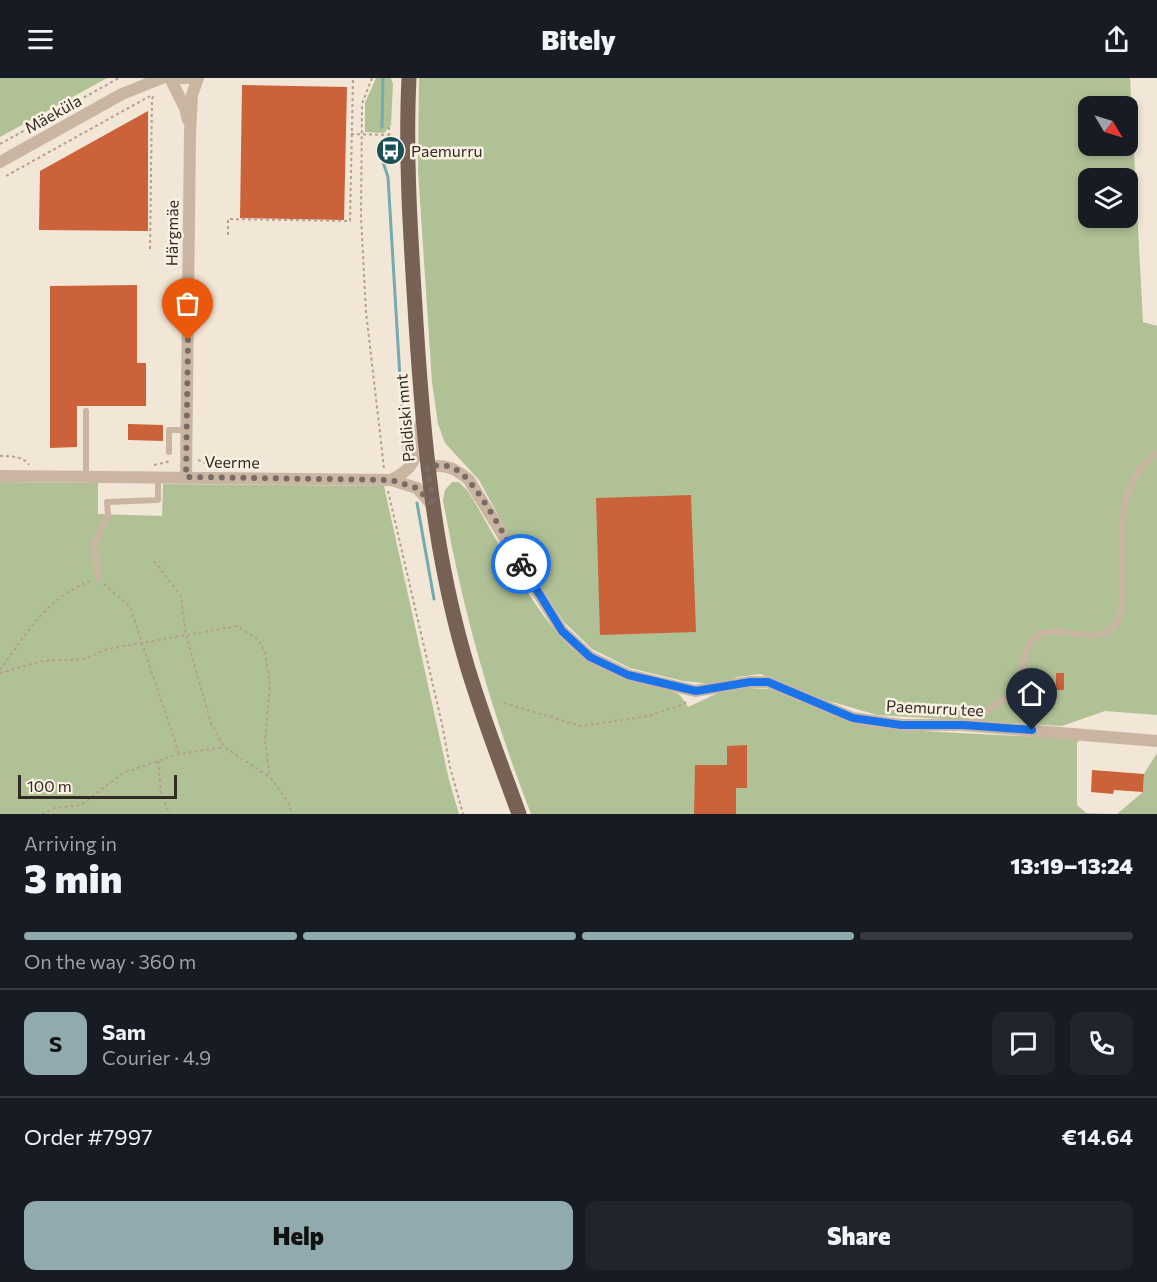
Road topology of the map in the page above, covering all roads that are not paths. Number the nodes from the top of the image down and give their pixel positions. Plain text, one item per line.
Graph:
1 (138, 78) edge
2 (162, 78) edge
3 (171, 78) edge
4 (192, 78) edge
5 (198, 78) edge
6 (409, 78) edge
7 (122, 94) junction
8 (190, 133) junction
9 (0, 162) edge
10 (86, 411) dead end
11 (422, 415) junction
12 (186, 430) junction
13 (169, 452) dead end
14 (1157, 453) edge
15 (427, 467) junction
16 (0, 476) edge
17 (86, 477) junction
18 (186, 477) junction
19 (158, 478) junction
20 (388, 480) junction
21 (434, 506) junction
22 (98, 578) road end
23 (963, 725) junction
24 (1157, 741) edge
25 (519, 814) edge

1 - 7 street, Mäeküla
2 - 7 street, Mäeküla
3 - 4 street
3 - 8 street, Härgmäe
5 - 8 street, Härgmäe
6 - 11 main road, Paldiski mnt
7 - 9 street, Mäeküla
8 - 12 street, Härgmäe
10 - 17 lane
11 - 15 main road, Paldiski mnt
11 - 20 street
12 - 13 lane
12 - 18 street, Härgmäe
14 - 23 lane
15 - 21 main road, Paldiski mnt
15 - 23 street, Paemurru tee
16 - 17 street, Veerme
17 - 19 street, Veerme
18 - 19 street, Veerme
18 - 20 street, Veerme
19 - 22 lane
20 - 21 street, Veerme
21 - 25 main road, Paldiski mnt
23 - 24 street, Paemurru tee

